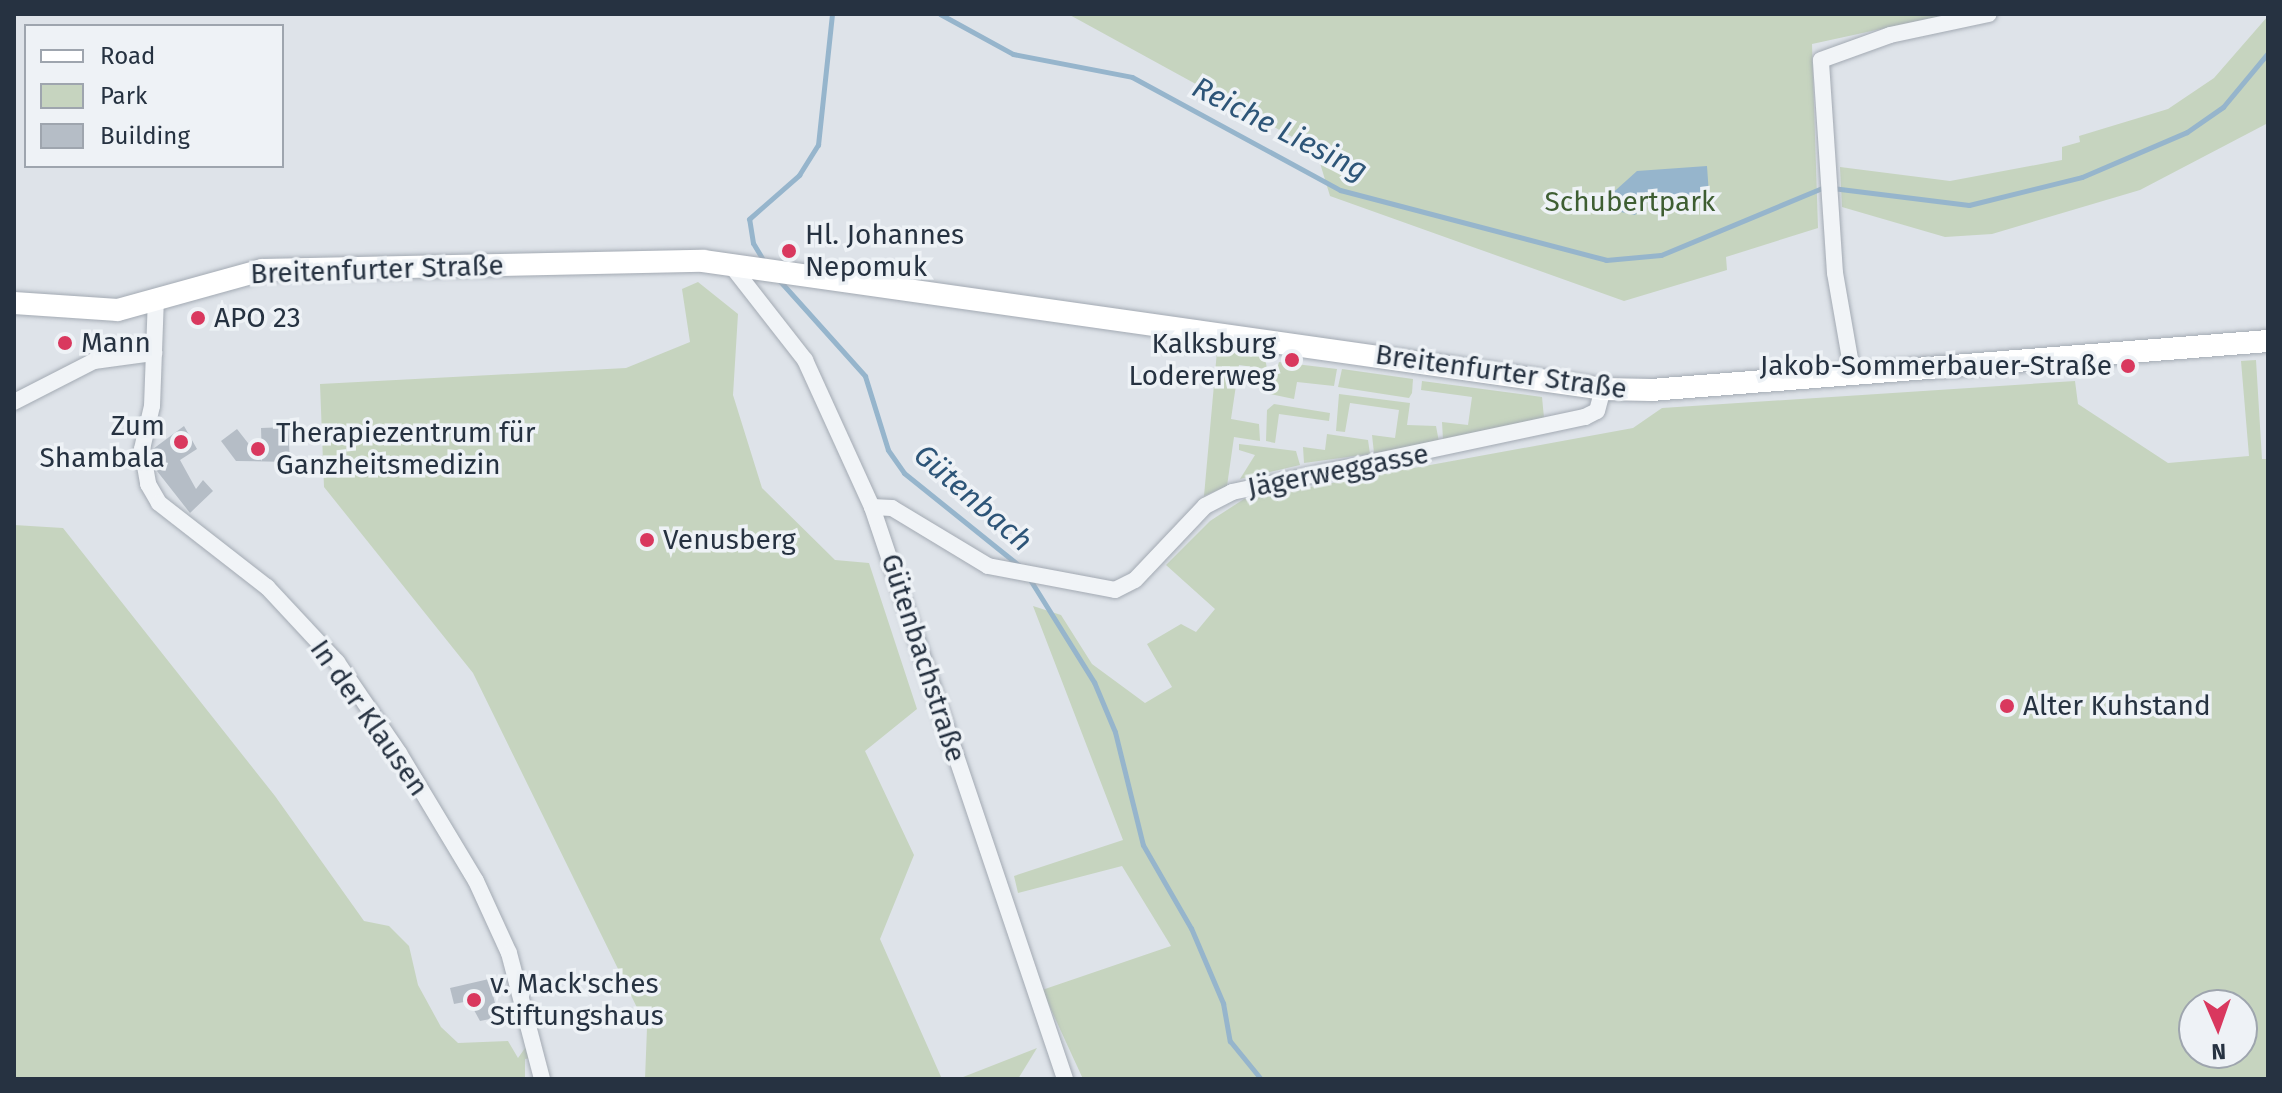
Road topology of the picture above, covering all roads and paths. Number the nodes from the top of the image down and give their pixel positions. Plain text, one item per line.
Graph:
1 (1989, 14) edge
2 (738, 265) junction
3 (156, 297) junction
4 (14, 303) edge
5 (2268, 341) edge
6 (154, 353) junction
7 (1853, 376) junction
8 (1603, 389) junction
9 (14, 402) edge
10 (872, 507) junction
11 (542, 1079) edge
12 (1065, 1079) edge

1 - 7 street
2 - 3 main road, Breitenfurter Straße
2 - 8 main road, Breitenfurter Straße
2 - 10 street, Gütenbachstraße
3 - 4 main road, Breitenfurter Straße
3 - 6 street, In der Klausen
5 - 7 main road, Breitenfurter Straße
6 - 9 street
6 - 11 street, In der Klausen
7 - 8 main road, Breitenfurter Straße
8 - 10 street, Jägerweggasse
10 - 12 street, Gütenbachstraße

